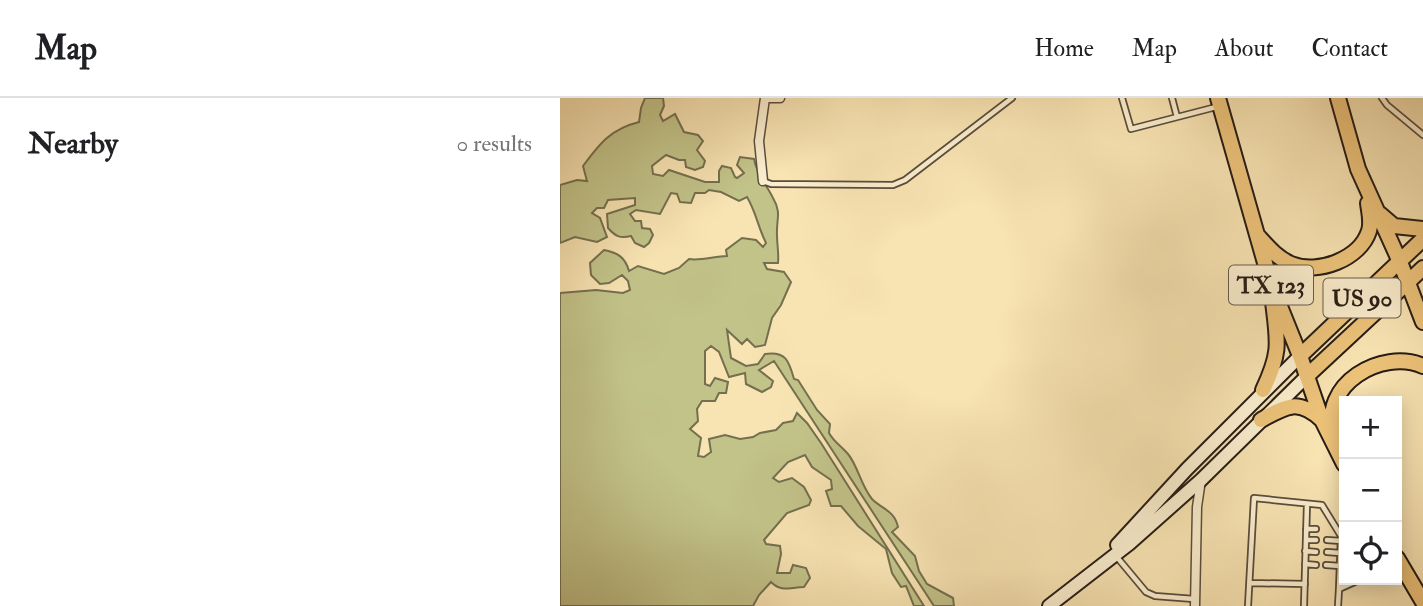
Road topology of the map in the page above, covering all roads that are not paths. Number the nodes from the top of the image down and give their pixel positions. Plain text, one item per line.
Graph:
1 (765, 98) edge
2 (780, 98) edge
3 (1012, 98) edge
4 (1122, 98) edge
5 (1172, 98) edge
6 (1338, 98) edge
7 (1382, 98) edge
8 (1219, 102) edge
9 (1177, 117) junction
10 (1423, 135) edge
11 (1358, 169) junction
12 (764, 181) joint
13 (1374, 207) junction
14 (1423, 229) edge
15 (1257, 235) junction
16 (1423, 239) edge
17 (1399, 262) junction
18 (1423, 268) edge
19 (1407, 282) junction
20 (1271, 284) junction
21 (1423, 322) edge
22 (1300, 356) junction
23 (1423, 366) edge
24 (1307, 376) junction
25 (1264, 390) junction
26 (1261, 420) junction
27 (1322, 420) junction
28 (1339, 443) edge
29 (1342, 459) edge
30 (1200, 480) junction
31 (1307, 503) junction
32 (1306, 529) junction
33 (1316, 529) dead end
34 (1327, 529) dead end
35 (1338, 530) junction
36 (1339, 534) edge
37 (1306, 540) junction
38 (1316, 540) dead end
39 (1327, 540) dead end
40 (1339, 541) edge
41 (1306, 551) junction
42 (1316, 552) dead end
43 (1327, 552) dead end
44 (1339, 553) edge
45 (1115, 555) junction
46 (1305, 564) junction
47 (1316, 565) dead end
48 (1326, 565) dead end
49 (1339, 566) edge
50 (1402, 568) edge
51 (1089, 576) junction
52 (1250, 583) junction
53 (1305, 584) junction
54 (1339, 585) edge
55 (1348, 585) edge
56 (1339, 589) junction
57 (1195, 602) edge
58 (1423, 602) edge
59 (1049, 606) edge
60 (1248, 606) edge
61 (1304, 606) edge
62 (1338, 606) edge

1 - 2 street
1 - 12 street
3 - 12 lane
4 - 9 lane
5 - 9 lane
6 - 11 main road
7 - 10 lane
8 - 9 lane
8 - 15 main road, TX 123
11 - 13 main road
11 - 15 main road
13 - 14 main road
13 - 17 main road
15 - 20 main road, TX 123
16 - 17 main road, US 90
17 - 19 main road
17 - 22 main road, US 90
18 - 19 main road, US 90
19 - 21 main road
19 - 24 main road, US 90
20 - 22 main road, TX 123
20 - 25 main road
22 - 24 main road, TX 123
22 - 25 main road, US 90
23 - 28 main road
24 - 26 main road, US 90
24 - 27 main road, TX 123
25 - 51 main road, US 90
26 - 27 main road
26 - 30 main road, US 90
27 - 29 main road, TX 123
30 - 45 main road, US 90
30 - 57 street
31 - 32 lane
31 - 35 lane
31 - 52 lane
32 - 33 lane
32 - 37 lane
34 - 35 lane
35 - 36 lane
37 - 38 lane
37 - 41 lane
39 - 40 lane
41 - 42 lane
41 - 46 lane
43 - 44 lane
45 - 51 main road, US 90
45 - 57 lane
46 - 47 lane
46 - 53 lane
48 - 49 lane
50 - 58 main road
51 - 59 main road, US 90
52 - 53 lane
52 - 60 lane
53 - 61 lane
54 - 56 lane
55 - 56 lane
56 - 62 lane

